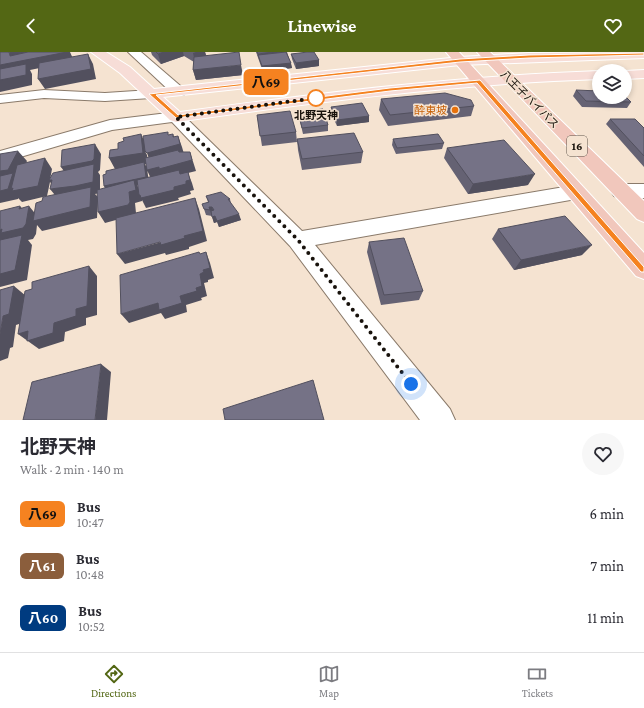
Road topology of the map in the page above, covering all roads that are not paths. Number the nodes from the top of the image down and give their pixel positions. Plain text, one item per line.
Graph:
1 (97, 52) edge
2 (134, 52) edge
3 (644, 54) edge
4 (486, 55) edge
5 (456, 56) edge
6 (561, 56) junction
7 (644, 74) edge
8 (592, 75) edge
9 (592, 75) edge
10 (632, 75) edge
11 (510, 79) junction
12 (478, 81) junction
13 (179, 92) junction
14 (152, 94) junction
15 (0, 99) edge
16 (176, 117) junction
17 (0, 157) edge
18 (621, 191) junction
19 (644, 191) edge
20 (576, 192) junction
21 (644, 214) edge
22 (298, 240) junction
23 (644, 269) edge
24 (439, 420) edge

1 - 14 main road
2 - 13 street
3 - 6 main road
4 - 5 main road
4 - 6 main road
4 - 11 highway, 八王子バイパス / 16
5 - 12 highway, 八王子バイパス / 16
5 - 13 main road
6 - 8 main road
7 - 10 main road
9 - 11 main road
11 - 12 main road
11 - 18 highway, 八王子バイパス / 16
12 - 16 main road
12 - 20 highway, 八王子バイパス / 16
13 - 14 main road
14 - 15 street
14 - 16 main road
16 - 17 street
16 - 22 street
18 - 19 street
18 - 21 highway, 八王子バイパス / 16
20 - 22 street
20 - 23 highway, 八王子バイパス / 16
22 - 24 street

